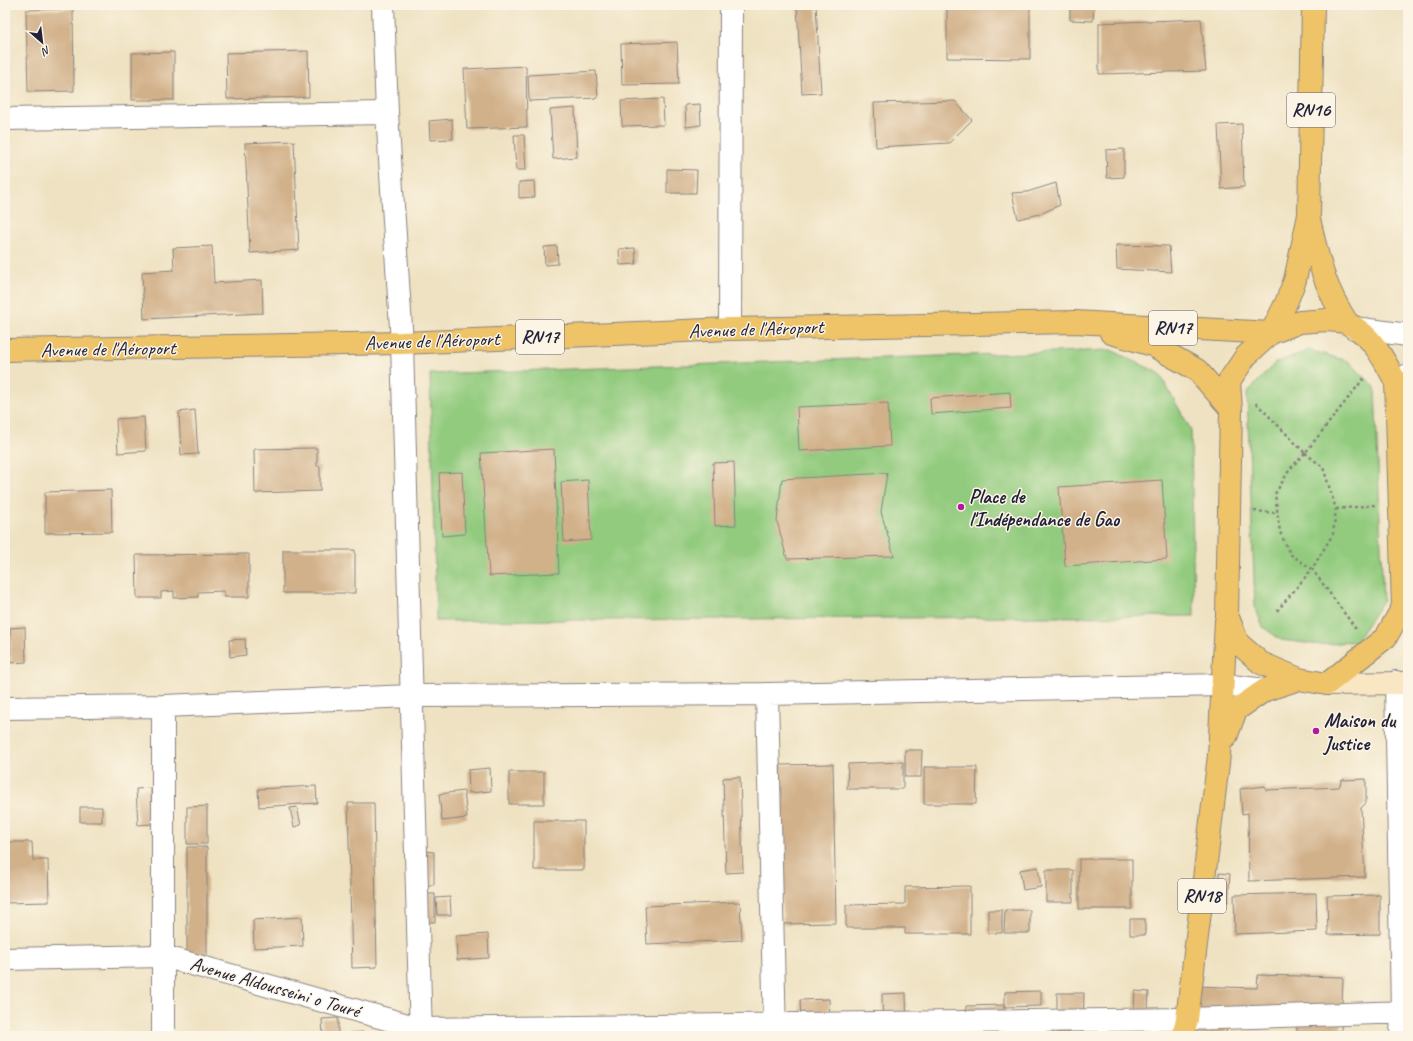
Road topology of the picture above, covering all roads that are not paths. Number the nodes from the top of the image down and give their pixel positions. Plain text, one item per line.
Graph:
1 (383, 5) edge
2 (731, 5) edge
3 (1313, 5) edge
4 (387, 113) junction
5 (5, 119) edge
6 (1309, 216) junction
7 (1075, 322) junction
8 (1351, 326) junction
9 (730, 329) junction
10 (1271, 333) junction
11 (1408, 335) edge
12 (402, 343) junction
13 (5, 350) edge
14 (1402, 379) edge
15 (1231, 409) junction
16 (1405, 610) edge
17 (1227, 615) junction
18 (1299, 679) junction
19 (1402, 682) edge
20 (1222, 684) junction
21 (1327, 684) junction
22 (1265, 690) junction
23 (766, 694) junction
24 (412, 696) junction
25 (164, 706) junction
26 (5, 708) edge
27 (1219, 755) junction
28 (163, 956) junction
29 (5, 959) edge
30 (1405, 1012) edge
31 (1185, 1027) edge
32 (775, 1030) edge
33 (422, 1032) edge
34 (163, 1036) edge
35 (1401, 1036) edge

1 - 4 street
2 - 9 street
3 - 6 main road, RN16
4 - 5 street
4 - 12 street
6 - 8 main road, RN16
6 - 10 main road, RN16
7 - 9 main road, Avenue de l'Aéroport / RN17
7 - 10 main road, RN17
7 - 15 main road, RN17
8 - 10 main road
8 - 11 street
8 - 14 main road
9 - 12 main road, Avenue de l'Aéroport / RN17
10 - 15 main road
12 - 13 main road, Avenue de l'Aéroport / RN17
12 - 24 street
14 - 16 main road
15 - 17 main road
16 - 21 main road
17 - 18 main road
17 - 20 main road, RN18
18 - 21 main road
18 - 22 main road, RN18
19 - 21 street
19 - 30 street
20 - 22 street
20 - 23 street
20 - 27 main road, RN18
22 - 27 main road, RN18
23 - 24 street
23 - 32 street
24 - 25 street
24 - 33 street
25 - 26 street
25 - 28 street
27 - 31 main road, RN18
28 - 29 street, Avenue Aldousseini o Touré
28 - 33 street, Avenue Aldousseini o Touré
28 - 34 street
30 - 31 street, Avenue Aldousseini o Touré
30 - 35 street
31 - 32 street, Avenue Aldousseini o Touré
32 - 33 street, Avenue Aldousseini o Touré

